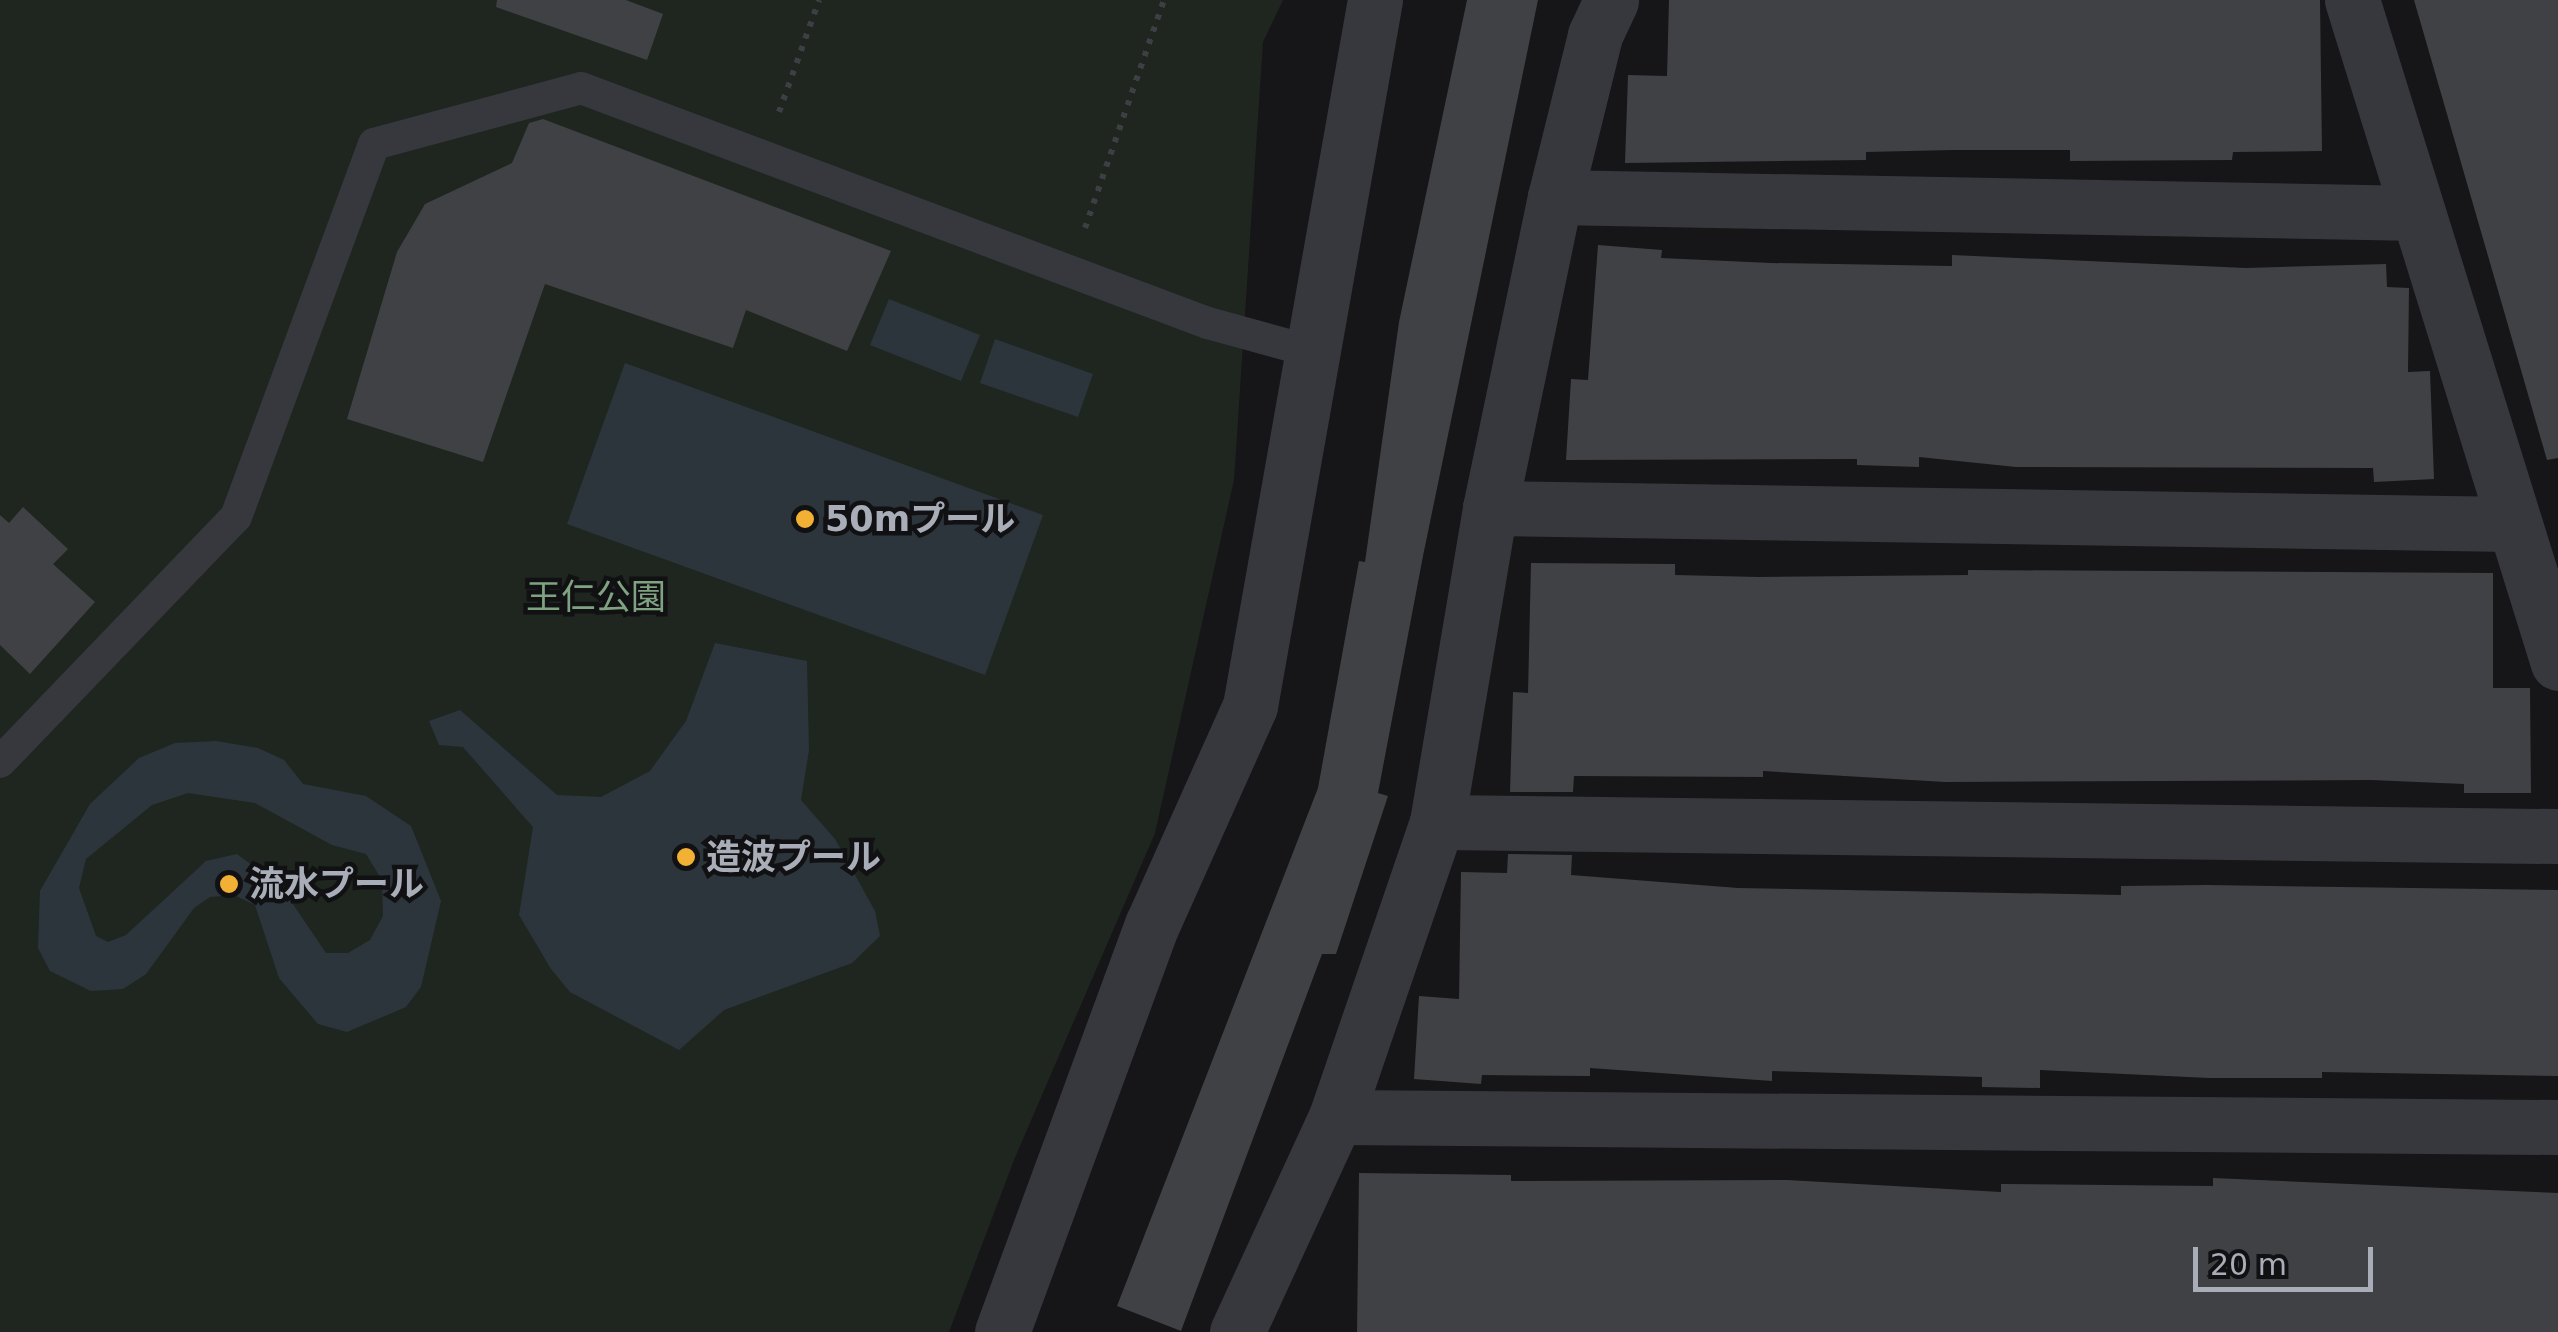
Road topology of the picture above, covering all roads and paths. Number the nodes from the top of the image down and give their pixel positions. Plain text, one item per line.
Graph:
1 (819, 0) edge
2 (1163, 0) edge
3 (1375, 0) edge
4 (1611, 0) edge
5 (2352, 0) edge
6 (764, 156) junction
7 (1555, 196) junction
8 (2418, 213) junction
9 (1070, 271) junction
10 (1313, 352) junction
11 (1490, 508) junction
12 (2510, 524) junction
13 (2558, 663) edge
14 (0, 762) edge
15 (1437, 822) junction
16 (2558, 836) edge
17 (1336, 1117) junction
18 (2558, 1128) edge
19 (1002, 1332) edge
20 (1237, 1332) edge

1 - 6 path
2 - 9 path
3 - 10 street
4 - 7 street
5 - 8 street
6 - 9 lane
6 - 14 lane
7 - 8 street
7 - 11 street
8 - 12 street
9 - 10 lane
10 - 19 street
11 - 12 street
11 - 15 street
12 - 13 street
15 - 16 street
15 - 17 street
17 - 18 street
17 - 20 street

